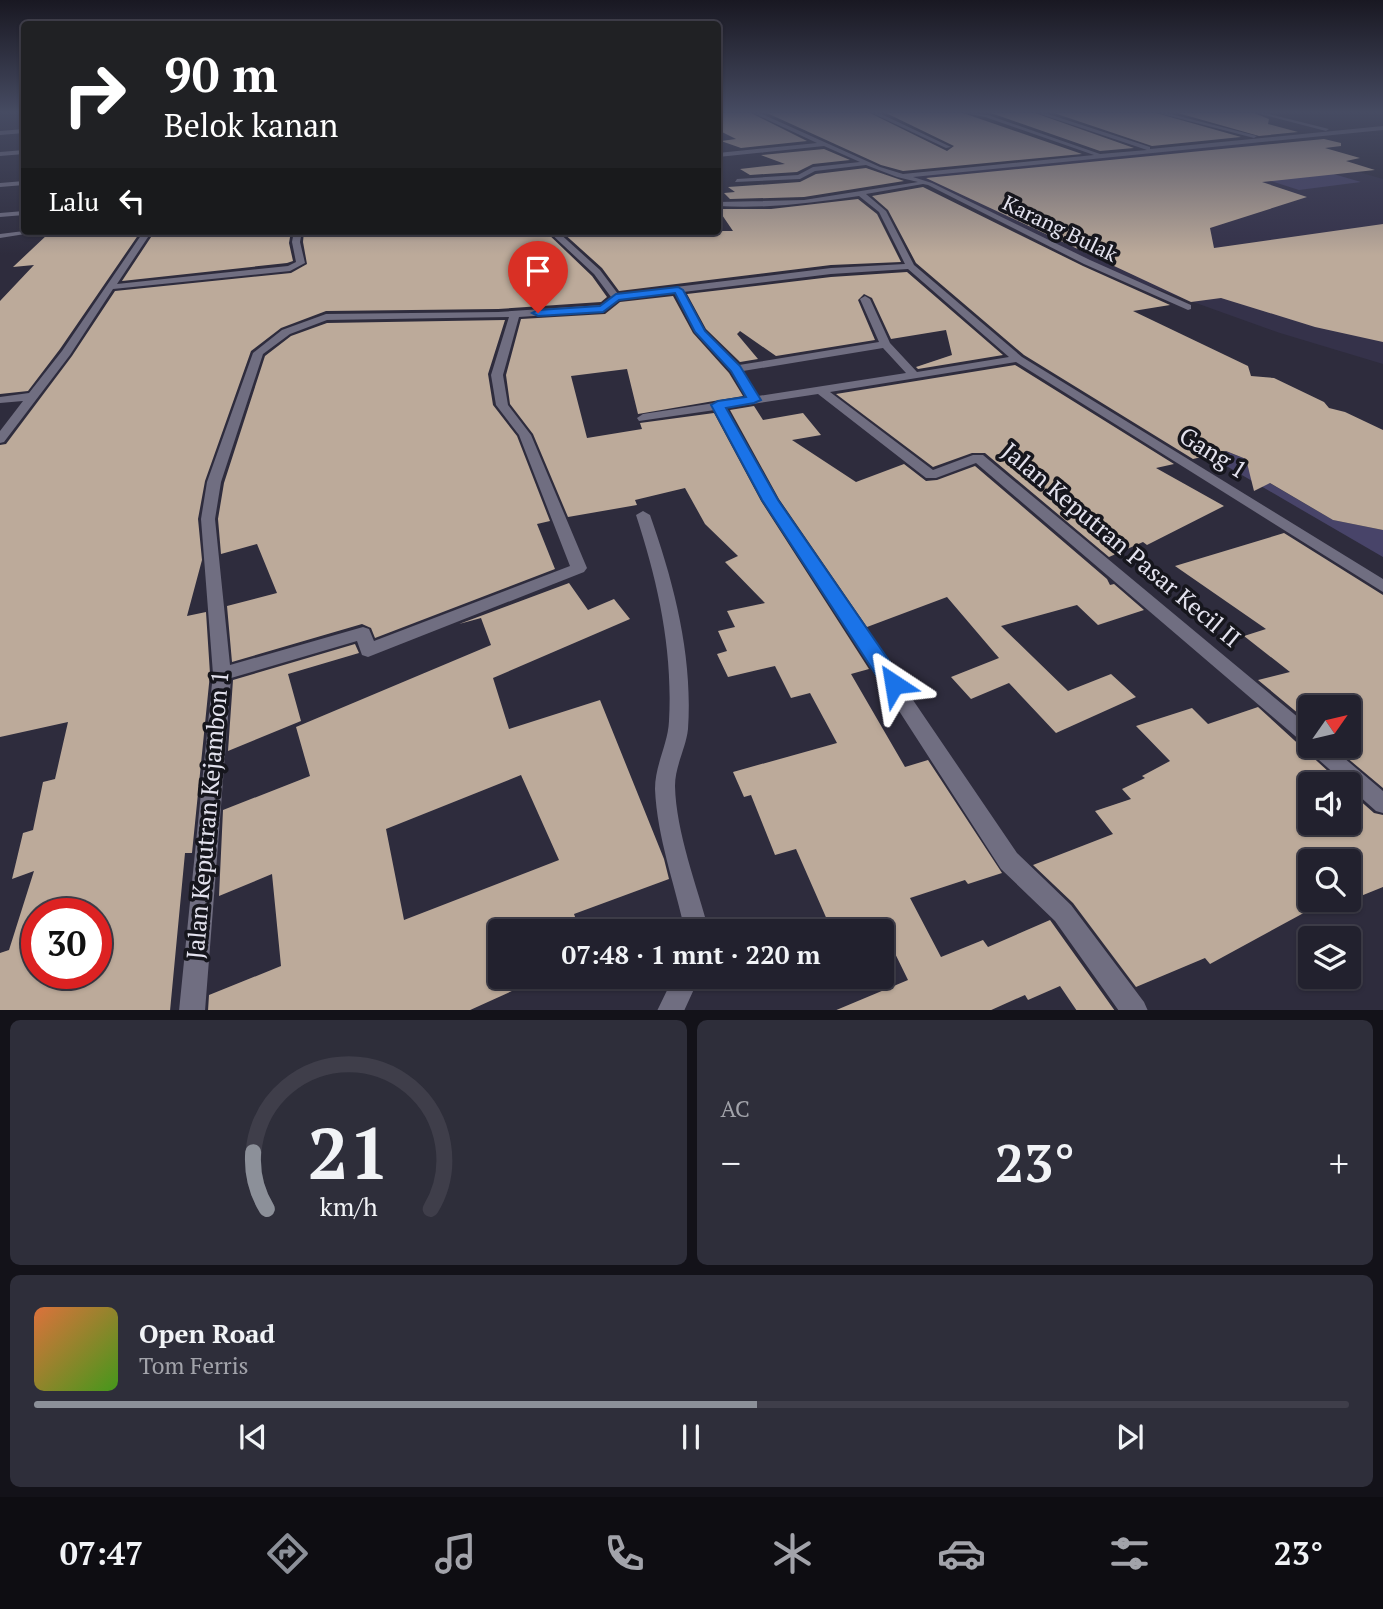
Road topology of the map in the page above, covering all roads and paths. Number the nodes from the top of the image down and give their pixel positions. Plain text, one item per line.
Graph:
1 (863, 160) edge
2 (1060, 160) edge
3 (869, 163) junction
4 (899, 176) junction
5 (737, 181) dead end
6 (921, 182) junction
7 (21, 183) edge
8 (0, 185) edge
9 (860, 194) junction
10 (721, 204) edge
11 (21, 213) edge
12 (0, 215) edge
13 (21, 233) edge
14 (145, 235) edge
15 (297, 235) edge
16 (556, 235) edge
17 (0, 236) edge
18 (910, 267) junction
19 (111, 287) junction
20 (678, 290) junction
21 (616, 297) junction
22 (865, 299) dead end
23 (1188, 307) dead end
24 (515, 314) junction
25 (885, 344) junction
26 (1018, 359) junction
27 (736, 369) junction
28 (913, 374) junction
29 (821, 391) junction
30 (33, 396) junction
31 (0, 400) edge
32 (754, 400) junction
33 (718, 405) junction
34 (643, 418) dead end
35 (0, 439) edge
36 (643, 515) dead end
37 (1383, 586) edge
38 (222, 674) junction
39 (1298, 729) edge
40 (1331, 758) edge
41 (1383, 804) edge
42 (694, 919) edge
43 (681, 989) edge
44 (192, 1010) edge
45 (670, 1010) edge
46 (1135, 1010) edge

1 - 3 street, Karang Bulak
2 - 4 street
3 - 4 street, Karang Bulak
3 - 5 street
4 - 6 street, Karang Bulak
6 - 9 street
6 - 23 street, Karang Bulak
7 - 8 street
9 - 10 street
9 - 18 street
11 - 12 street
13 - 17 street
14 - 19 street
15 - 19 street
16 - 21 street
18 - 20 street
18 - 26 street, Gang 1
19 - 30 street
20 - 21 street
20 - 27 street
21 - 24 street, Jalan Keputran Kejambon 1
22 - 25 street
24 - 38 street, Jalan Keputran Kejambon 1
24 - 38 street
25 - 27 street
25 - 28 street
26 - 28 street
26 - 37 street, Gang 1
27 - 32 street
28 - 29 street
29 - 32 street
29 - 39 street, Jalan Keputran Pasar Kecil II
30 - 31 street
30 - 35 street
32 - 33 street
33 - 34 street
33 - 46 street
36 - 42 street
38 - 44 street, Jalan Keputran Kejambon 1
40 - 41 street
43 - 45 street

